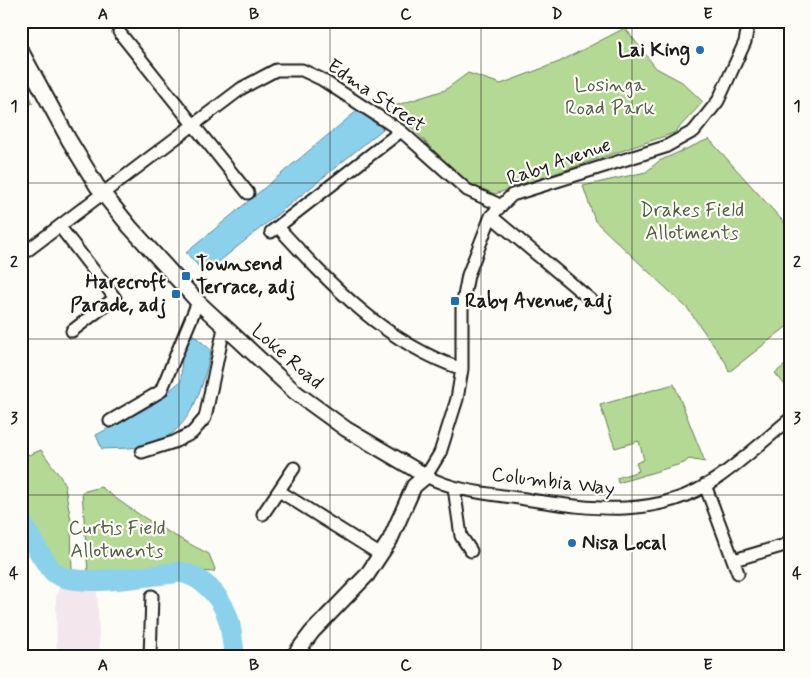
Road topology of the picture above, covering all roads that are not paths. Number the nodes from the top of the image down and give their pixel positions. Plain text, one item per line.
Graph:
1 (749, 21) edge
2 (119, 32) dead end
3 (21, 51) edge
4 (194, 126) junction
5 (401, 131) junction
6 (248, 193) dead end
7 (103, 194) junction
8 (500, 206) junction
9 (492, 216) junction
10 (60, 227) junction
11 (24, 253) dead end
12 (591, 300) dead end
13 (198, 302) junction
14 (224, 328) junction
15 (72, 331) dead end
16 (462, 369) junction
17 (790, 419) edge
18 (110, 421) dead end
19 (142, 452) dead end
20 (294, 468) dead end
21 (426, 476) junction
22 (705, 486) junction
23 (454, 488) junction
24 (279, 491) junction
25 (264, 514) dead end
26 (790, 541) edge
27 (471, 550) dead end
28 (381, 555) junction
29 (734, 560) junction
30 (738, 573) dead end
31 (152, 596) dead end
32 (150, 657) edge
33 (293, 657) edge

1 - 8 street, Raby Avenue
2 - 4 street
3 - 7 street, Loke Road
4 - 5 street, Edma Street
4 - 6 street
4 - 7 street, Edma Street
5 - 8 street, Edma Street
5 - 16 street
7 - 10 street, Edma Street
7 - 13 street, Loke Road
8 - 9 street, Raby Avenue
9 - 12 street
9 - 16 street, Raby Avenue
10 - 11 street, Edma Street
10 - 15 street
13 - 14 street, Loke Road
13 - 18 street
14 - 19 street
14 - 21 street, Loke Road
16 - 21 street, Raby Avenue
17 - 22 street, Columbia Way
20 - 24 street
21 - 23 street, Columbia Way
21 - 28 street
22 - 23 street, Columbia Way
22 - 29 street
23 - 27 street
24 - 25 street
24 - 28 street
26 - 29 street
28 - 33 street
29 - 30 street
31 - 32 street

